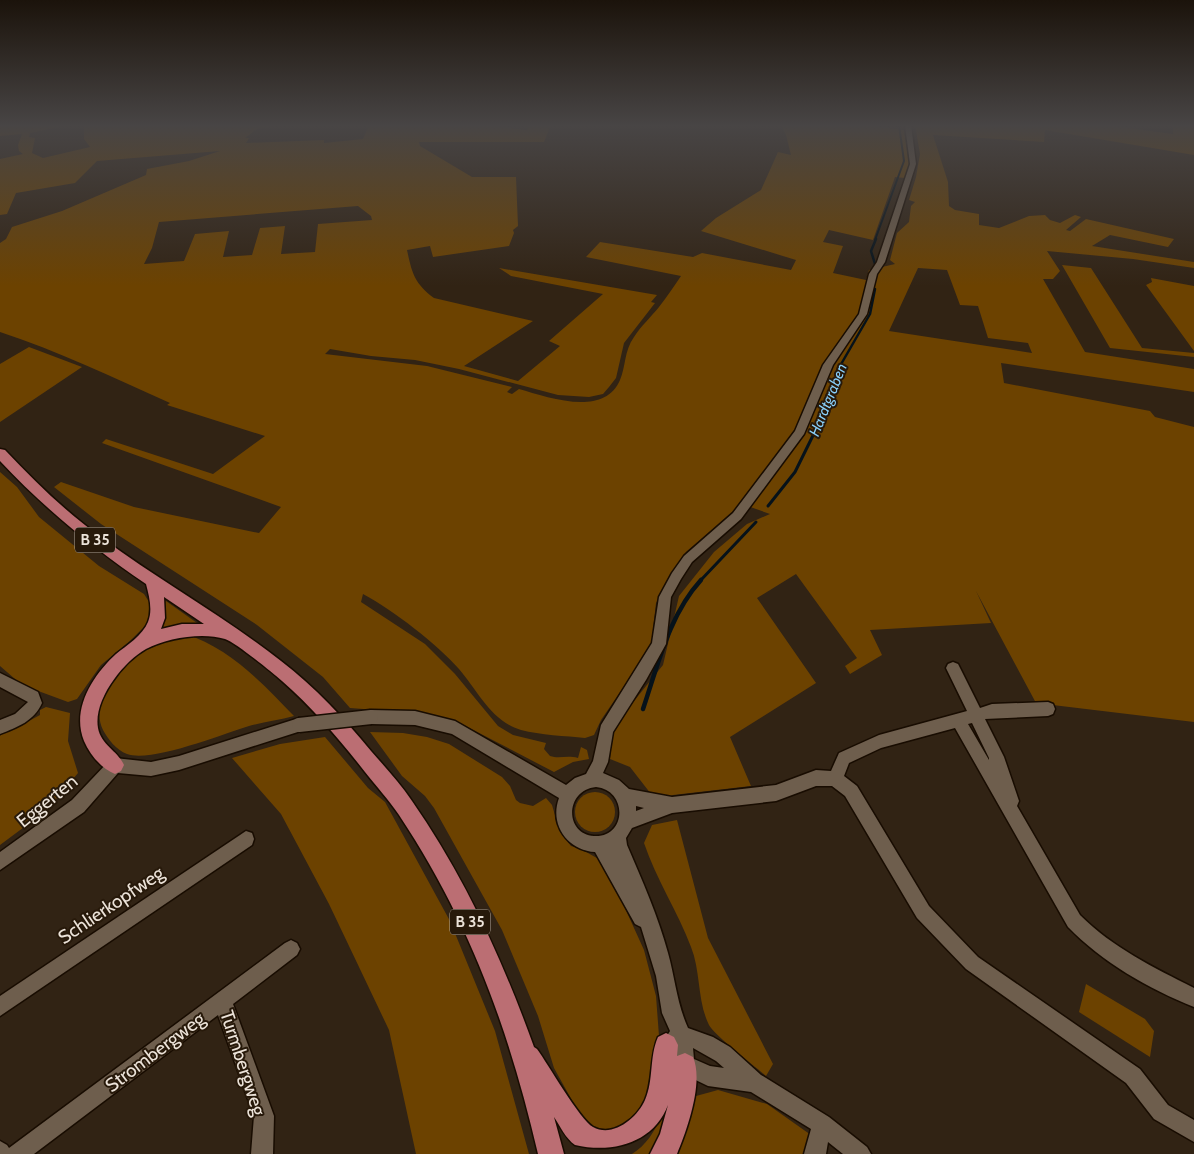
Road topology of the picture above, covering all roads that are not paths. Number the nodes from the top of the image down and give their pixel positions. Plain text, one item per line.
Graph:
1 (908, 179) edge
2 (0, 453) edge
3 (153, 581) junction
4 (228, 632) junction
5 (138, 646) junction
6 (953, 668) dead end
7 (0, 679) edge
8 (1048, 709) dead end
9 (977, 715) junction
10 (958, 720) junction
11 (0, 728) edge
12 (600, 762) junction
13 (116, 766) junction
14 (835, 779) junction
15 (591, 780) junction
16 (610, 782) junction
17 (568, 795) junction
18 (624, 796) junction
19 (672, 804) junction
20 (1020, 827) junction
21 (622, 829) junction
22 (246, 839) dead end
23 (599, 844) junction
24 (0, 862) edge
25 (651, 932) junction
26 (291, 949) dead end
27 (1194, 998) edge
28 (224, 1001) junction
29 (0, 1007) edge
30 (674, 1041) junction
31 (522, 1047) junction
32 (685, 1065) junction
33 (754, 1082) junction
34 (822, 1124) junction
35 (1194, 1132) edge
36 (17, 1154) edge
37 (262, 1154) edge
38 (551, 1154) edge
39 (662, 1154) edge
40 (815, 1154) edge
41 (860, 1154) edge

1 - 12 street
2 - 3 main road, B 35
3 - 4 main road, B 35
3 - 5 main road
4 - 5 main road
4 - 31 main road, B 35
5 - 13 main road
6 - 9 street
7 - 11 street
8 - 9 street
9 - 10 street
9 - 20 street
10 - 14 street
10 - 20 street
12 - 15 street
12 - 16 street
13 - 17 street, bridge
13 - 24 street, Eggerten
14 - 19 street
14 - 35 street
15 - 16 street
15 - 17 street
16 - 18 street
17 - 23 street
18 - 19 street
18 - 21 street
19 - 21 street
20 - 27 street
21 - 23 street
21 - 25 street
22 - 29 street, Schlierkopfweg
23 - 25 street
25 - 30 street
26 - 28 street, Strombergweg
28 - 36 street, Strombergweg
28 - 37 street, Turmbergweg
30 - 31 main road, B 35
30 - 32 street
30 - 33 street
31 - 38 main road, B 35
32 - 33 street
32 - 39 main road
33 - 34 street
34 - 40 street
34 - 41 street

